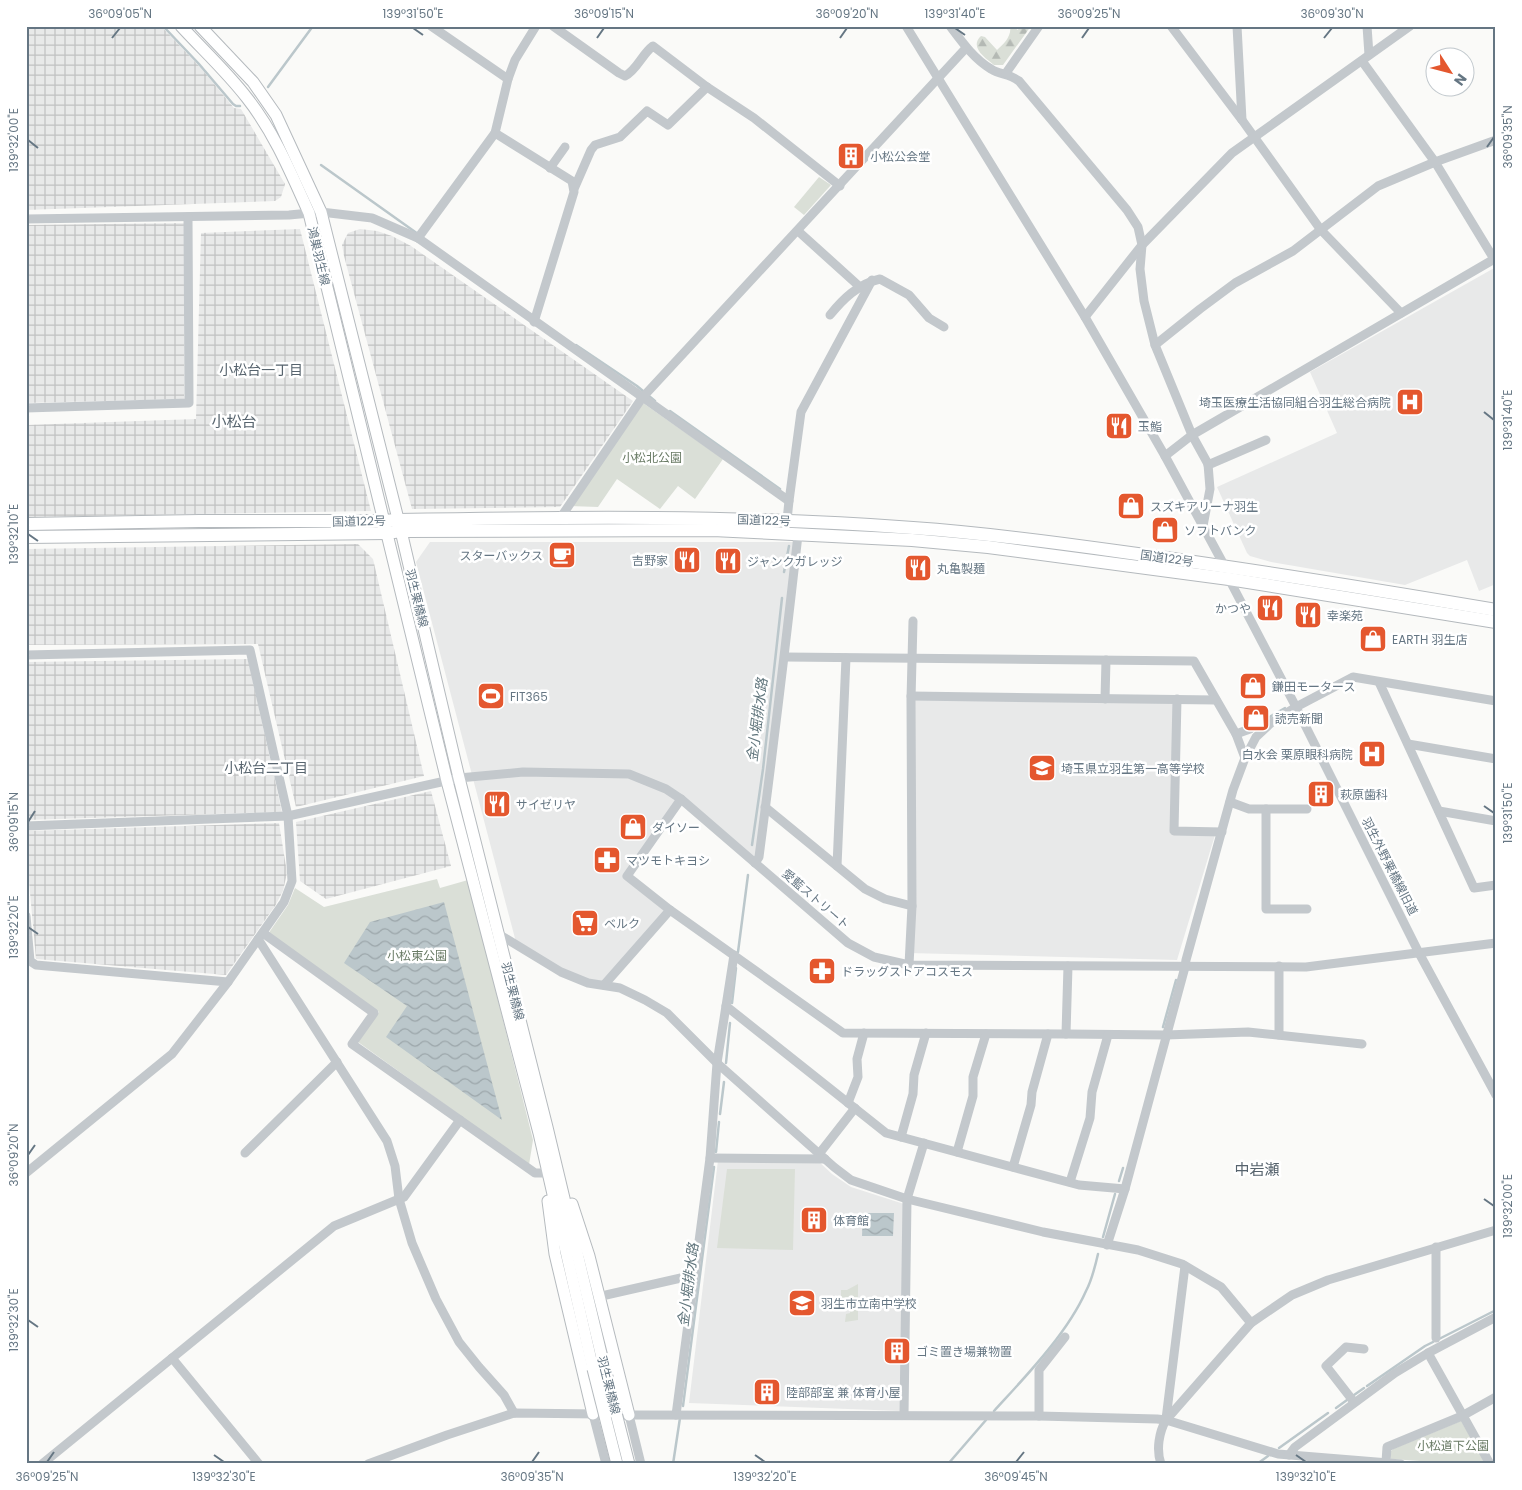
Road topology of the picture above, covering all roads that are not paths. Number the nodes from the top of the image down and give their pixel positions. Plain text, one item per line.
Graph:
1 (181, 26) edge
2 (200, 26) edge
3 (431, 26) edge
4 (536, 26) edge
5 (553, 26) edge
6 (906, 26) edge
7 (950, 26) edge
8 (1039, 26) edge
9 (1171, 26) edge
10 (1237, 26) edge
11 (1367, 26) edge
12 (1410, 26) edge
13 (966, 48) junction
14 (1365, 58) junction
15 (1006, 74) junction
16 (940, 78) junction
17 (508, 79) junction
18 (707, 87) junction
19 (1242, 120) junction
20 (494, 133) junction
21 (1254, 137) junction
22 (1496, 140) edge
23 (565, 147) dead end
24 (1435, 162) junction
25 (550, 168) junction
26 (840, 186) junction
27 (574, 189) junction
28 (321, 212) junction
29 (309, 213) junction
30 (188, 217) junction
31 (26, 219) edge
32 (1321, 230) junction
33 (798, 231) junction
34 (418, 238) junction
35 (1142, 244) junction
36 (1495, 259) edge
37 (872, 280) junction
38 (860, 287) junction
39 (1401, 313) junction
40 (830, 315) dead end
41 (1085, 317) junction
42 (534, 322) junction
43 (944, 327) dead end
44 (1156, 345) junction
45 (642, 398) junction
46 (26, 408) edge
47 (1192, 435) junction
48 (1266, 440) dead end
49 (1165, 456) junction
50 (1208, 466) junction
51 (788, 501) junction
52 (561, 517) junction
53 (787, 520) junction
54 (26, 524) edge
55 (399, 525) junction
56 (1203, 526) junction
57 (385, 527) junction
58 (798, 534) junction
59 (26, 537) edge
60 (1224, 565) junction
61 (1229, 579) junction
62 (1496, 610) edge
63 (913, 621) dead end
64 (1496, 622) edge
65 (26, 655) edge
66 (785, 658) junction
67 (846, 658) junction
68 (912, 658) junction
69 (1106, 660) junction
70 (1379, 682) junction
71 (911, 696) junction
72 (1105, 699) junction
73 (1177, 700) junction
74 (1216, 700) junction
75 (1496, 701) edge
76 (1296, 706) junction
77 (1250, 729) dead end
78 (1236, 734) junction
79 (1408, 744) junction
80 (1246, 758) junction
81 (1496, 759) edge
82 (459, 778) junction
83 (447, 780) junction
84 (682, 799) junction
85 (1230, 802) junction
86 (765, 807) junction
87 (1266, 809) junction
88 (1308, 809) dead end
89 (1439, 812) junction
90 (288, 816) junction
91 (1496, 821) edge
92 (26, 826) edge
93 (1222, 832) junction
94 (755, 863) junction
95 (837, 866) junction
96 (1496, 885) edge
97 (912, 906) junction
98 (1307, 909) dead end
99 (670, 910) junction
100 (26, 916) edge
101 (500, 935) junction
102 (260, 936) junction
103 (1496, 943) edge
104 (1420, 953) junction
105 (734, 955) junction
106 (28, 962) edge
107 (909, 965) junction
108 (1068, 966) junction
109 (1279, 966) junction
110 (1185, 967) junction
111 (228, 982) junction
112 (604, 985) junction
113 (726, 1006) junction
114 (864, 1033) junction
115 (926, 1033) junction
116 (986, 1034) junction
117 (1048, 1034) junction
118 (1066, 1034) junction
119 (1108, 1035) junction
120 (1166, 1035) junction
121 (1279, 1035) junction
122 (1362, 1044) dead end
123 (337, 1062) junction
124 (717, 1063) junction
125 (1496, 1095) edge
126 (851, 1106) junction
127 (460, 1120) junction
128 (543, 1130) junction
129 (901, 1137) junction
130 (924, 1143) junction
131 (957, 1152) junction
132 (245, 1153) dead end
133 (822, 1156) junction
134 (710, 1158) junction
135 (1013, 1167) junction
136 (26, 1173) edge
137 (544, 1173) junction
138 (1070, 1182) junction
139 (1125, 1189) junction
140 (399, 1199) junction
141 (907, 1199) junction
142 (1496, 1230) edge
143 (1107, 1245) junction
144 (1436, 1248) junction
145 (1185, 1266) junction
146 (694, 1275) junction
147 (606, 1295) dead end
148 (1496, 1317) edge
149 (1251, 1323) junction
150 (1065, 1337) dead end
151 (1436, 1338) dead end
152 (1364, 1349) dead end
153 (1428, 1352) junction
154 (172, 1358) junction
155 (599, 1368) junction
156 (1496, 1397) edge
157 (1354, 1402) junction
158 (514, 1412) junction
159 (593, 1414) junction
160 (629, 1415) junction
161 (676, 1415) junction
162 (904, 1415) junction
163 (1039, 1416) junction
164 (1462, 1416) junction
165 (1166, 1420) junction
166 (1289, 1455) junction
167 (1386, 1462) edge
168 (42, 1464) edge
169 (259, 1464) edge
170 (368, 1464) edge
171 (606, 1464) edge
172 (617, 1464) edge
173 (628, 1464) edge
174 (641, 1464) edge
175 (1161, 1464) edge
176 (1401, 1464) edge
177 (1490, 1464) edge

1 - 29 main road, 鴻巣羽生線
2 - 28 main road, 鴻巣羽生線
3 - 17 street
4 - 17 street
5 - 18 street
6 - 16 street, 羽生外野栗橋線旧道
7 - 13 street
8 - 15 street
9 - 19 street
10 - 19 street
11 - 14 street
12 - 14 street
13 - 15 street
13 - 16 street
14 - 21 street
14 - 24 street
15 - 35 street
16 - 26 street
16 - 41 street, 羽生外野栗橋線旧道
17 - 20 street
18 - 26 street
18 - 27 street
19 - 21 street
20 - 25 street
20 - 34 street
21 - 32 street
21 - 35 street
22 - 24 street
23 - 25 street
24 - 32 street
24 - 36 street
25 - 27 street
26 - 33 street
27 - 42 street
28 - 29 street
28 - 34 street
28 - 55 main road, 鴻巣羽生線
29 - 30 street
29 - 57 main road, 鴻巣羽生線
30 - 31 street
30 - 46 street
32 - 39 street
32 - 44 street
33 - 38 street
33 - 45 street
34 - 42 street
35 - 41 street
35 - 44 street
36 - 39 street
37 - 38 street
37 - 43 street
37 - 51 street
38 - 40 street
39 - 47 street
41 - 49 street, 羽生外野栗橋線旧道
42 - 45 street
44 - 47 street
45 - 51 street
45 - 52 street
47 - 49 street
47 - 50 street
48 - 50 street
49 - 56 street, 羽生外野栗橋線旧道
50 - 56 street
51 - 53 street
52 - 53 highway, 国道122号
52 - 55 highway, 国道122号
53 - 60 highway, 国道122号
54 - 57 highway, 国道122号
55 - 57 highway, 国道122号
55 - 58 highway, 国道122号
55 - 82 main road, 羽生栗橋線
56 - 60 street, 羽生外野栗橋線旧道
57 - 59 highway, 国道122号
57 - 83 main road, 羽生栗橋線
58 - 61 highway, 国道122号
58 - 66 street
60 - 61 street, 羽生外野栗橋線旧道
60 - 62 highway, 国道122号
61 - 64 highway, 国道122号
61 - 76 street, 羽生外野栗橋線旧道
63 - 68 street
65 - 90 street
66 - 67 street
66 - 86 street
67 - 68 street
67 - 95 street
68 - 69 street
68 - 71 street
69 - 72 street
69 - 74 street
70 - 75 street
70 - 76 street
70 - 79 street
71 - 72 street
71 - 97 street
72 - 73 street
73 - 74 street
73 - 93 street
74 - 78 street
76 - 80 street
76 - 104 street, 羽生外野栗橋線旧道
77 - 78 street
78 - 80 street
79 - 81 street
79 - 89 street
80 - 85 street
82 - 83 street, 愛藍ストリート
82 - 84 street, 愛藍ストリート
82 - 101 main road, 羽生栗橋線
83 - 90 street, 愛藍ストリート
83 - 128 main road, 羽生栗橋線
84 - 94 street, 愛藍ストリート
84 - 99 street
85 - 87 street
85 - 93 street
86 - 94 street
86 - 95 street
87 - 88 street
87 - 98 street
89 - 91 street
89 - 96 street
90 - 92 street, 愛藍ストリート
90 - 102 street
93 - 110 street
94 - 107 street, 愛藍ストリート
95 - 97 street
97 - 107 street
99 - 105 street
99 - 112 street
100 - 106 street
101 - 112 street
101 - 128 main road, 羽生栗橋線
102 - 111 street
102 - 123 street
102 - 127 street
103 - 104 street, 愛藍ストリート
104 - 109 street, 愛藍ストリート
104 - 125 street, 羽生外野栗橋線旧道
105 - 113 street
105 - 114 street
106 - 111 street
107 - 108 street, 愛藍ストリート
108 - 110 street, 愛藍ストリート
108 - 118 street
109 - 110 street, 愛藍ストリート
109 - 121 street
110 - 120 street
111 - 136 street
112 - 124 street
113 - 124 street
113 - 126 street
114 - 115 street
114 - 126 street
115 - 116 street
115 - 129 street
116 - 117 street
116 - 131 street
117 - 118 street
117 - 135 street
118 - 119 street
119 - 120 street
119 - 138 street
120 - 121 street
120 - 139 street
121 - 122 street
123 - 132 street
123 - 140 street
124 - 133 street
124 - 134 street
126 - 129 street
126 - 133 street
127 - 137 street
127 - 140 street
128 - 137 main road
128 - 155 main road, 羽生栗橋線
128 - 160 main road
129 - 130 street
130 - 131 street
130 - 141 street
131 - 135 street
133 - 134 street
133 - 141 street
134 - 146 street
135 - 138 street
137 - 159 main road
138 - 139 street
139 - 143 street
140 - 154 street
140 - 158 street
141 - 143 street
141 - 162 street
142 - 144 street
143 - 145 street
144 - 149 street
144 - 151 street
145 - 149 street
145 - 165 street
146 - 147 street
146 - 161 street
148 - 153 street
149 - 165 street
150 - 163 street
152 - 157 street
153 - 157 street
153 - 164 street
154 - 168 street
154 - 169 street
155 - 172 main road, 羽生栗橋線, bridge
155 - 173 main road, 羽生栗橋線, bridge
156 - 164 street
157 - 166 street
158 - 159 street
158 - 170 street
159 - 160 street
159 - 171 street
160 - 161 street
160 - 174 street
161 - 162 street
162 - 163 street
163 - 165 street
164 - 167 street
164 - 177 street
165 - 166 street
165 - 175 street
166 - 167 street
167 - 176 street

